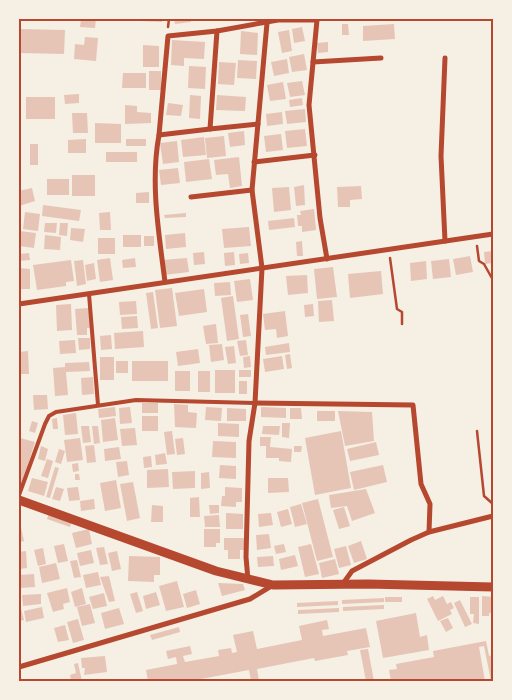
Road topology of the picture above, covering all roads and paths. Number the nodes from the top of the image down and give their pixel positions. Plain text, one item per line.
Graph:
1 (267, 23) junction
2 (217, 30) junction
3 (381, 58) dead end
4 (445, 58) dead end
5 (313, 62) junction
6 (258, 124) junction
7 (210, 129) junction
8 (159, 135) junction
9 (315, 155) junction
10 (254, 162) junction
11 (252, 190) junction
12 (191, 197) dead end
13 (493, 234) edge
14 (475, 237) junction
15 (445, 242) junction
16 (388, 249) junction
17 (327, 259) junction
18 (262, 268) junction
19 (493, 280) edge
20 (164, 282) junction
21 (89, 294) junction
22 (19, 304) edge
23 (402, 324) dead end
24 (256, 403) junction
25 (98, 405) junction
26 (477, 430) dead end
27 (19, 495) edge
28 (19, 500) edge
29 (493, 504) edge
30 (493, 516) edge
31 (429, 532) junction
32 (248, 580) junction
33 (274, 585) junction
34 (342, 586) junction
35 (493, 587) edge
36 (19, 667) edge

1 - 2 street
1 - 5 street
1 - 6 street
2 - 7 street
2 - 8 street
3 - 5 street
4 - 15 street
5 - 9 street
6 - 7 street
6 - 10 street
7 - 8 street
8 - 20 street
9 - 10 street
9 - 17 street
10 - 11 street
11 - 12 street
11 - 18 street
13 - 14 street
14 - 15 street
14 - 19 path
15 - 16 street
16 - 17 street
16 - 23 path
17 - 18 street
18 - 20 street
18 - 24 street
20 - 21 street
21 - 22 street
21 - 25 street
24 - 25 street
24 - 31 street
24 - 32 street
25 - 27 street
26 - 29 path
28 - 32 main road
30 - 31 street
31 - 34 street
32 - 33 main road
33 - 34 main road
33 - 36 street
34 - 35 main road

